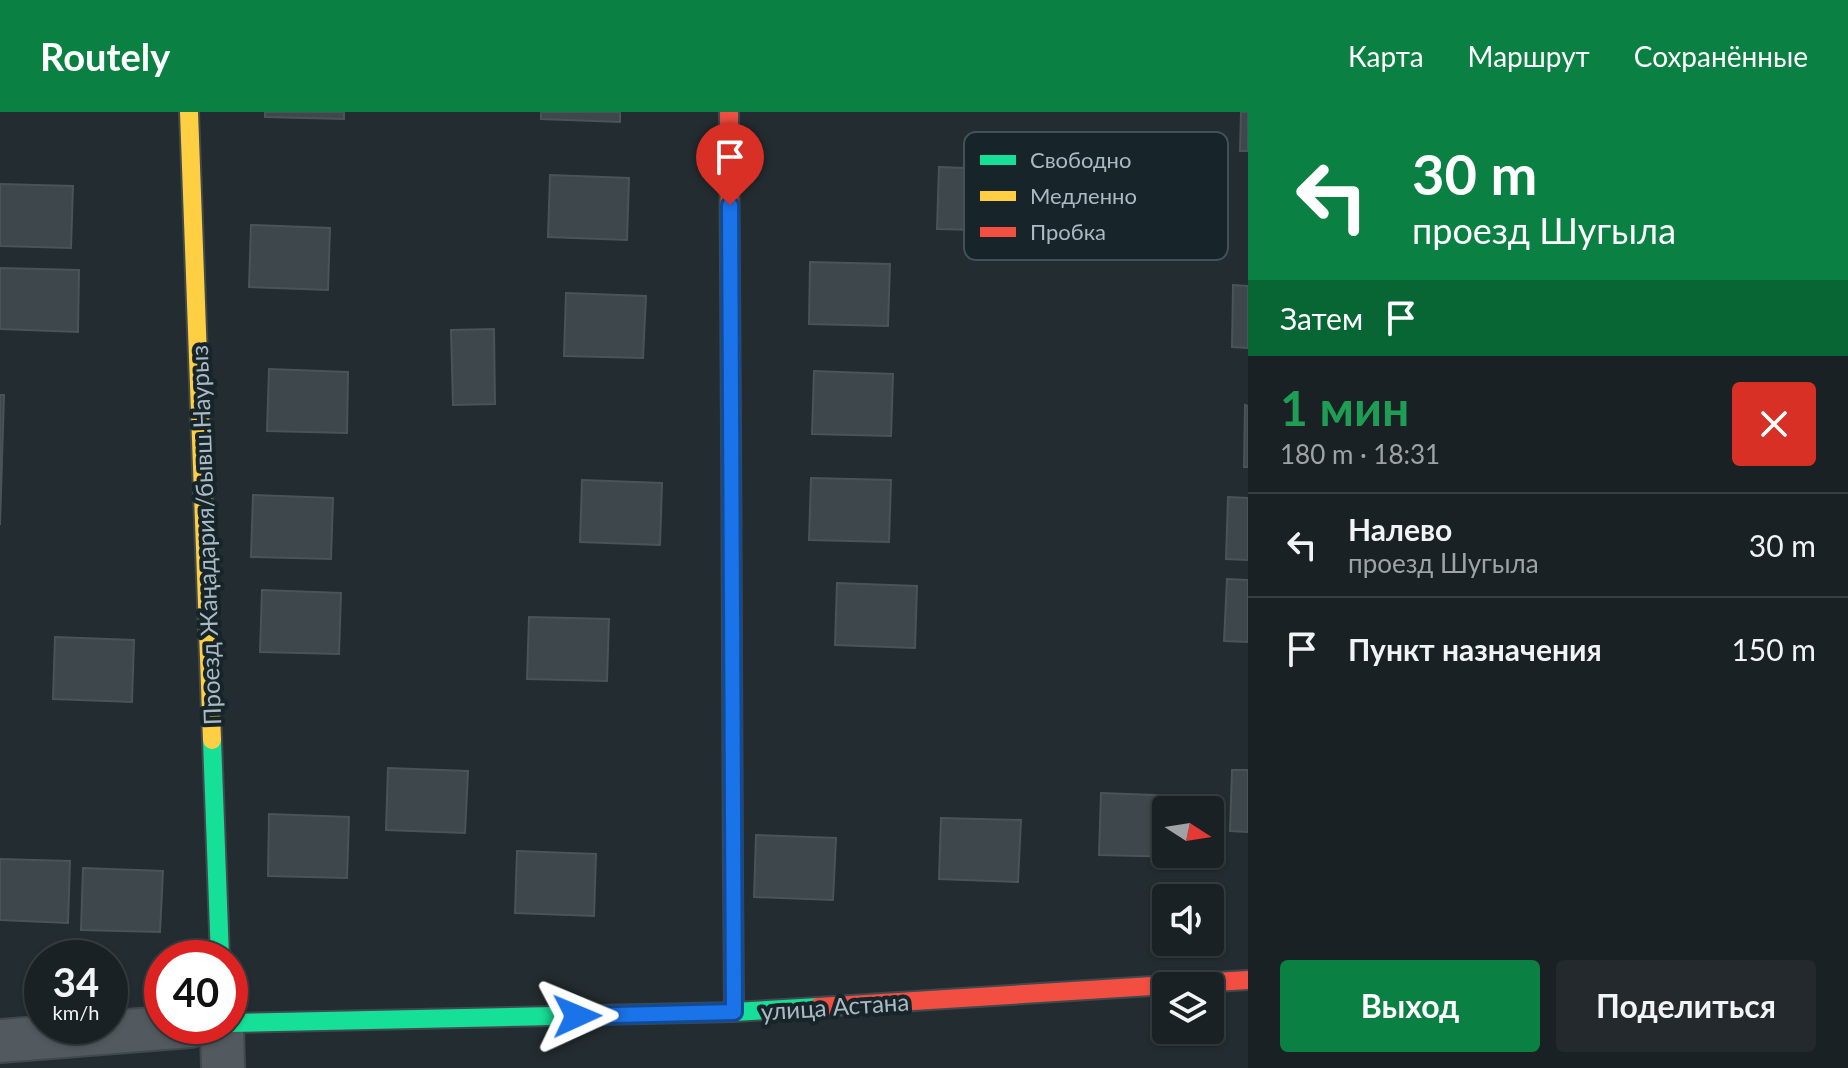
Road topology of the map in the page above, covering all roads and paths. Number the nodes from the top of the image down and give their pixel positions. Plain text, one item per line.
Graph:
1 (189, 112) edge
2 (729, 112) edge
3 (219, 940) edge
4 (1248, 980) edge
5 (734, 1012) junction
6 (248, 1023) edge
7 (144, 1030) edge
8 (0, 1041) edge
9 (222, 1044) edge
10 (223, 1068) edge

1 - 3 street, Проезд Жаңадария/бывш.Наурыз
2 - 5 street
4 - 5 street, улица Астана
5 - 6 street, улица Астана
7 - 8 street
9 - 10 street

